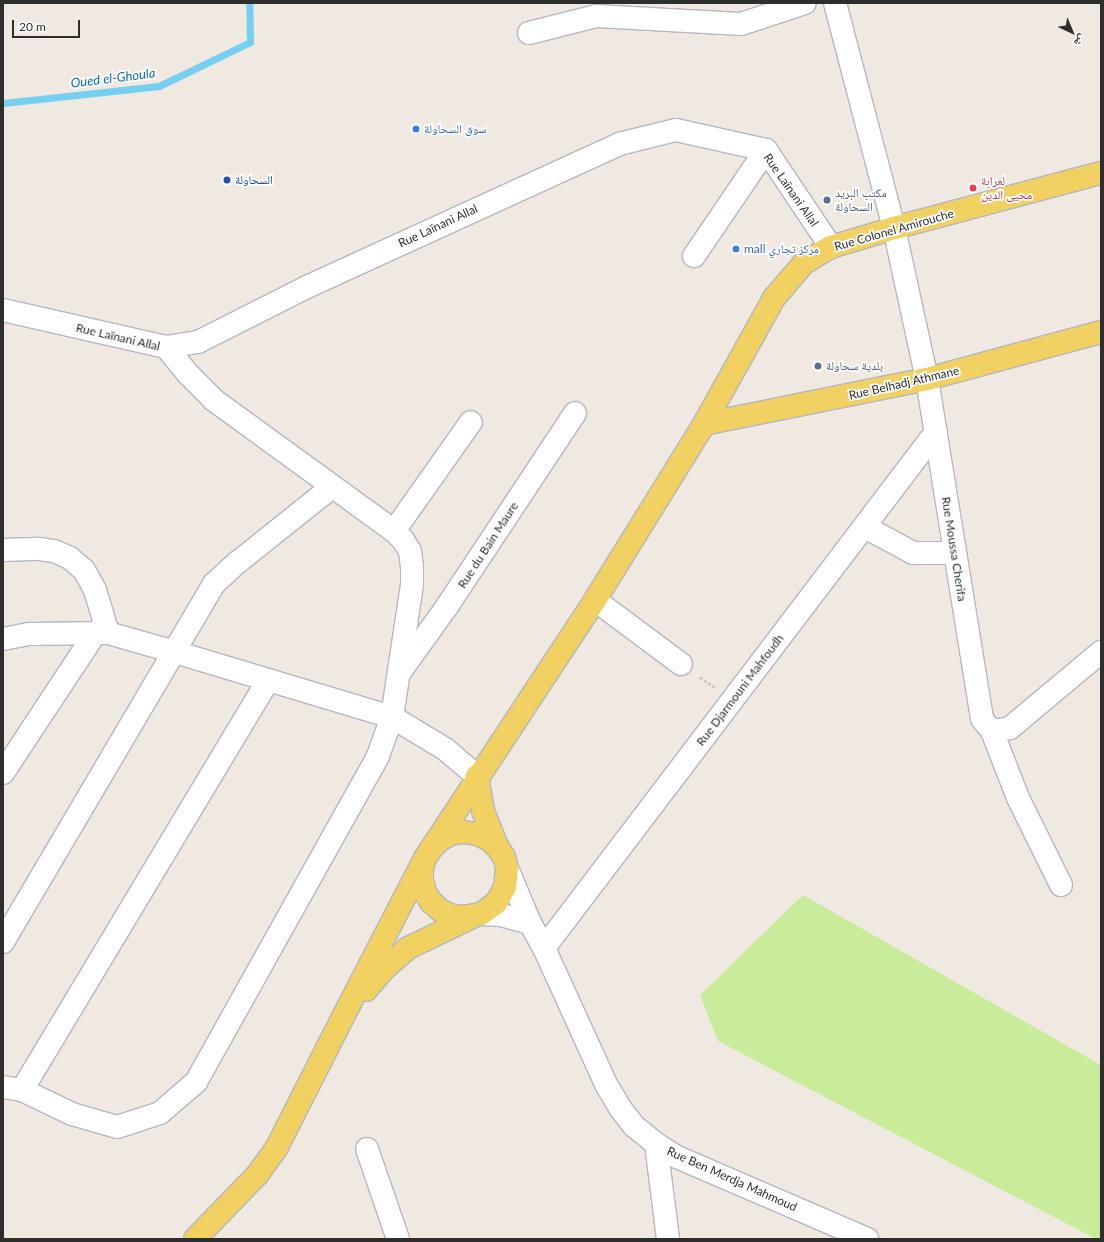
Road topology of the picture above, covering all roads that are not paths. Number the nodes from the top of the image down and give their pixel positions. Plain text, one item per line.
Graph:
1 (805, 3) edge
2 (835, 3) edge
3 (529, 33) dead end
4 (766, 150) junction
5 (1101, 173) edge
6 (894, 228) junction
7 (831, 247) junction
8 (694, 256) dead end
9 (3, 310) edge
10 (1101, 332) edge
11 (166, 348) junction
12 (927, 379) junction
13 (575, 413) dead end
14 (472, 422) dead end
15 (704, 424) junction
16 (936, 432) junction
17 (332, 487) junction
18 (866, 527) junction
19 (394, 531) junction
20 (3, 550) edge
21 (954, 553) junction
22 (595, 600) junction
23 (102, 632) junction
24 (3, 639) edge
25 (175, 652) junction
26 (1101, 652) edge
27 (681, 664) road end
28 (398, 674) junction
29 (268, 680) junction
30 (392, 717) junction
31 (987, 725) junction
32 (3, 773) edge
33 (477, 776) junction
34 (498, 848) junction
35 (428, 853) junction
36 (507, 868) junction
37 (1060, 885) dead end
38 (477, 915) junction
39 (530, 923) junction
40 (3, 942) edge
41 (544, 948) junction
42 (344, 1015) junction
43 (12, 1088) edge
44 (656, 1144) junction
45 (367, 1149) dead end
46 (195, 1239) edge
47 (398, 1239) edge
48 (668, 1239) edge
49 (868, 1239) edge

1 - 3 street
2 - 6 street, Rue Moussa Cherifa
4 - 7 street, Rue Laïnani Allal
4 - 8 street
4 - 11 street, Rue Laïnani Allal
5 - 6 main road, Rue Colonel Amirouche
6 - 7 main road, Rue Colonel Amirouche
6 - 12 street, Rue Moussa Cherifa
7 - 15 main road, Rue Colonel Amirouche
9 - 11 street, Rue Laïnani Allal
10 - 12 main road, Rue Belhadj Athmane
11 - 17 street
12 - 15 main road, Rue Belhadj Athmane
12 - 16 street, Rue Moussa Cherifa
13 - 28 street, Rue du Bain Maure
14 - 19 street
15 - 22 main road, Rue Colonel Amirouche
16 - 18 street, Rue Djarmouni Mahfoudh
16 - 21 street, Rue Moussa Cherifa
17 - 19 street
17 - 25 street
18 - 21 street
18 - 41 street, Rue Djarmouni Mahfoudh
19 - 28 street
20 - 23 street
21 - 31 street, Rue Moussa Cherifa
22 - 27 street
22 - 33 main road, Rue Colonel Amirouche
23 - 24 street
23 - 25 street
23 - 32 street
25 - 29 street
25 - 40 street
26 - 31 street
28 - 30 street
29 - 30 street
29 - 43 street
30 - 33 street
30 - 43 street
31 - 37 street, Rue Moussa Cherifa
33 - 34 main road
33 - 35 main road, Rue Colonel Amirouche
34 - 35 main road
34 - 36 main road
35 - 38 main road
35 - 42 main road, Rue Colonel Amirouche
36 - 38 main road
36 - 39 street, Rue Ben Merdja Mahmoud
38 - 39 street
38 - 42 main road
39 - 41 street, Rue Ben Merdja Mahmoud
41 - 44 street, Rue Ben Merdja Mahmoud
42 - 46 main road
44 - 48 street
44 - 49 street, Rue Ben Merdja Mahmoud
45 - 47 street

